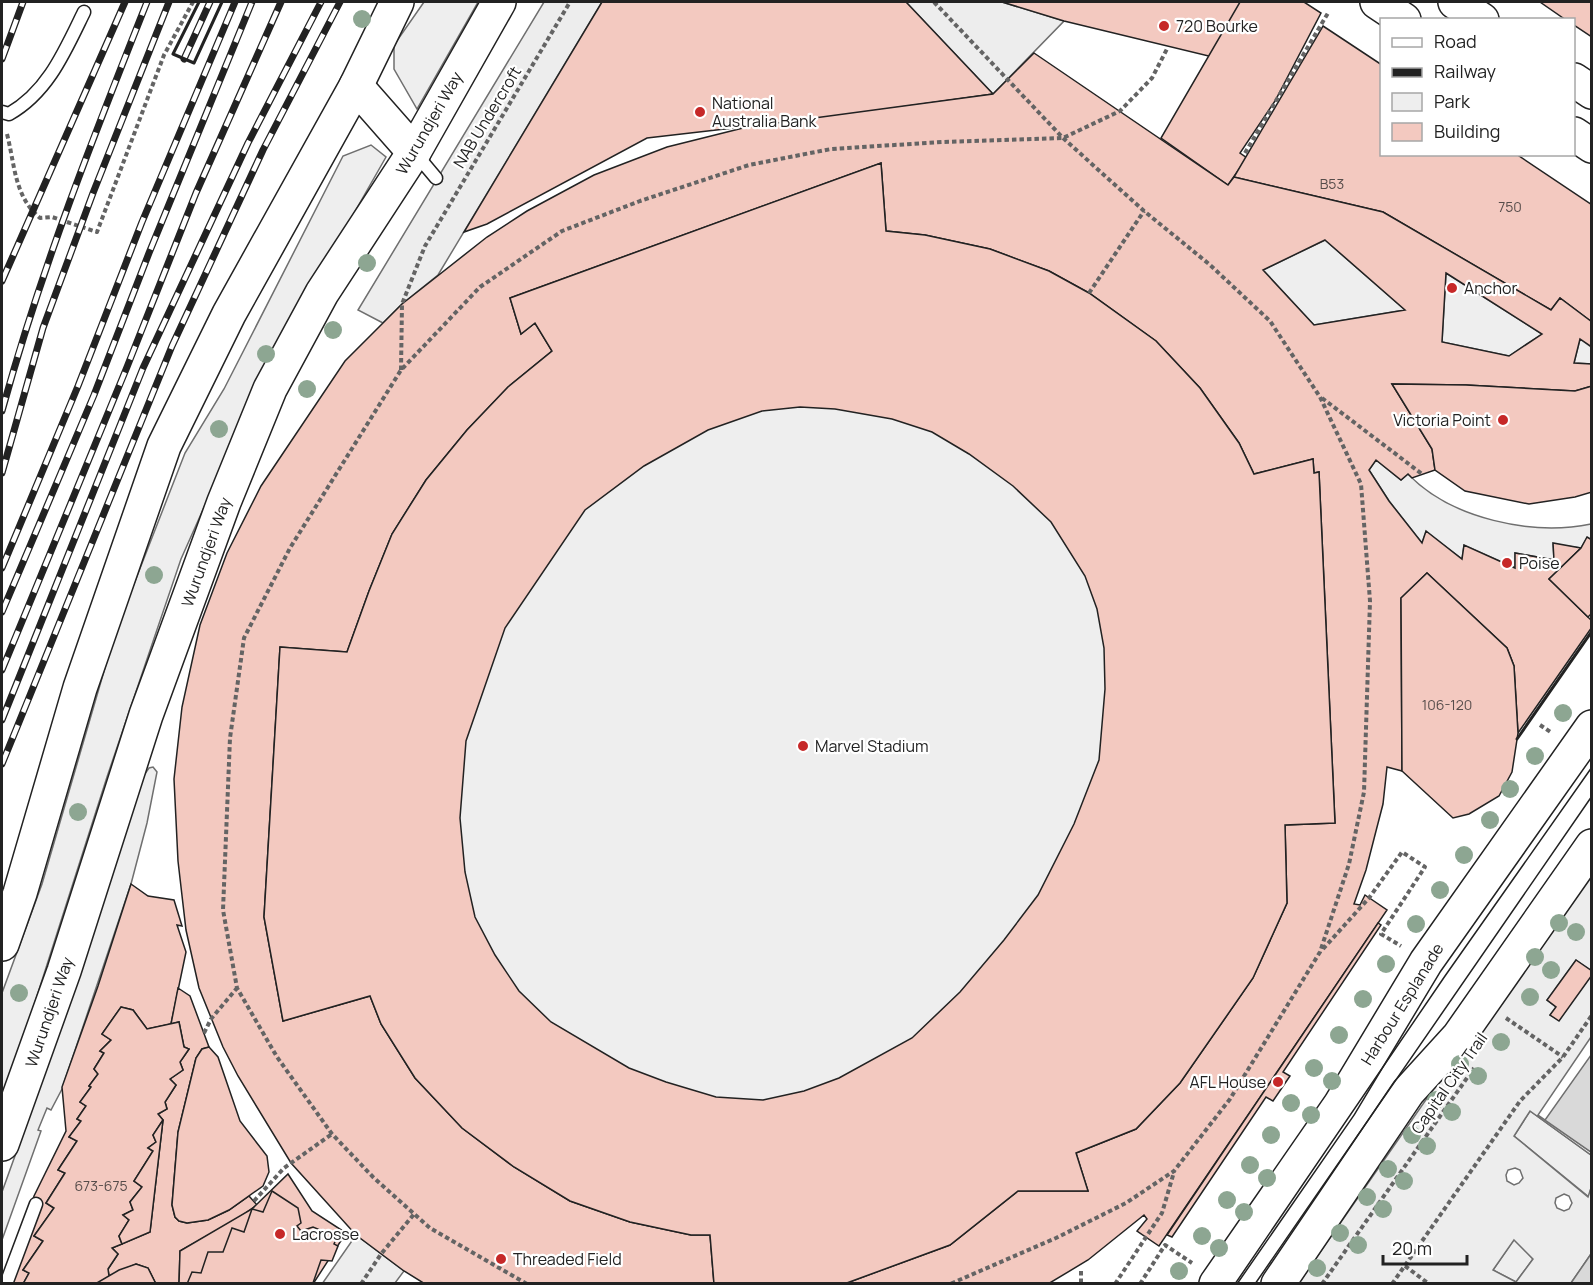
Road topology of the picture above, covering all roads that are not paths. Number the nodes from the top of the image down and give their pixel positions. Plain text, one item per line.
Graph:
1 (397, 2) edge
2 (499, 2) edge
3 (1377, 2) edge
4 (1455, 2) edge
5 (84, 12) dead end
6 (381, 17) edge
7 (1401, 18) edge
8 (1479, 18) edge
9 (1575, 82) edge
10 (356, 86) junction
11 (1592, 92) edge
12 (3, 117) edge
13 (1575, 135) edge
14 (1592, 146) edge
15 (414, 152) junction
16 (436, 178) dead end
17 (1592, 727) edge
18 (1592, 846) edge
19 (2, 944) edge
20 (2, 1144) edge
21 (36, 1204) dead end
22 (1204, 1273) edge
23 (6, 1284) edge
24 (1278, 1284) edge

1 - 6 main road
2 - 15 main road, Wurundjeri Way
3 - 7 main road
4 - 8 main road
5 - 12 lane
6 - 10 main road
9 - 11 main road
10 - 15 main road
10 - 19 main road
13 - 14 main road
15 - 16 lane
15 - 20 main road, Wurundjeri Way
17 - 22 main road, Harbour Esplanade
18 - 24 main road
21 - 23 lane

